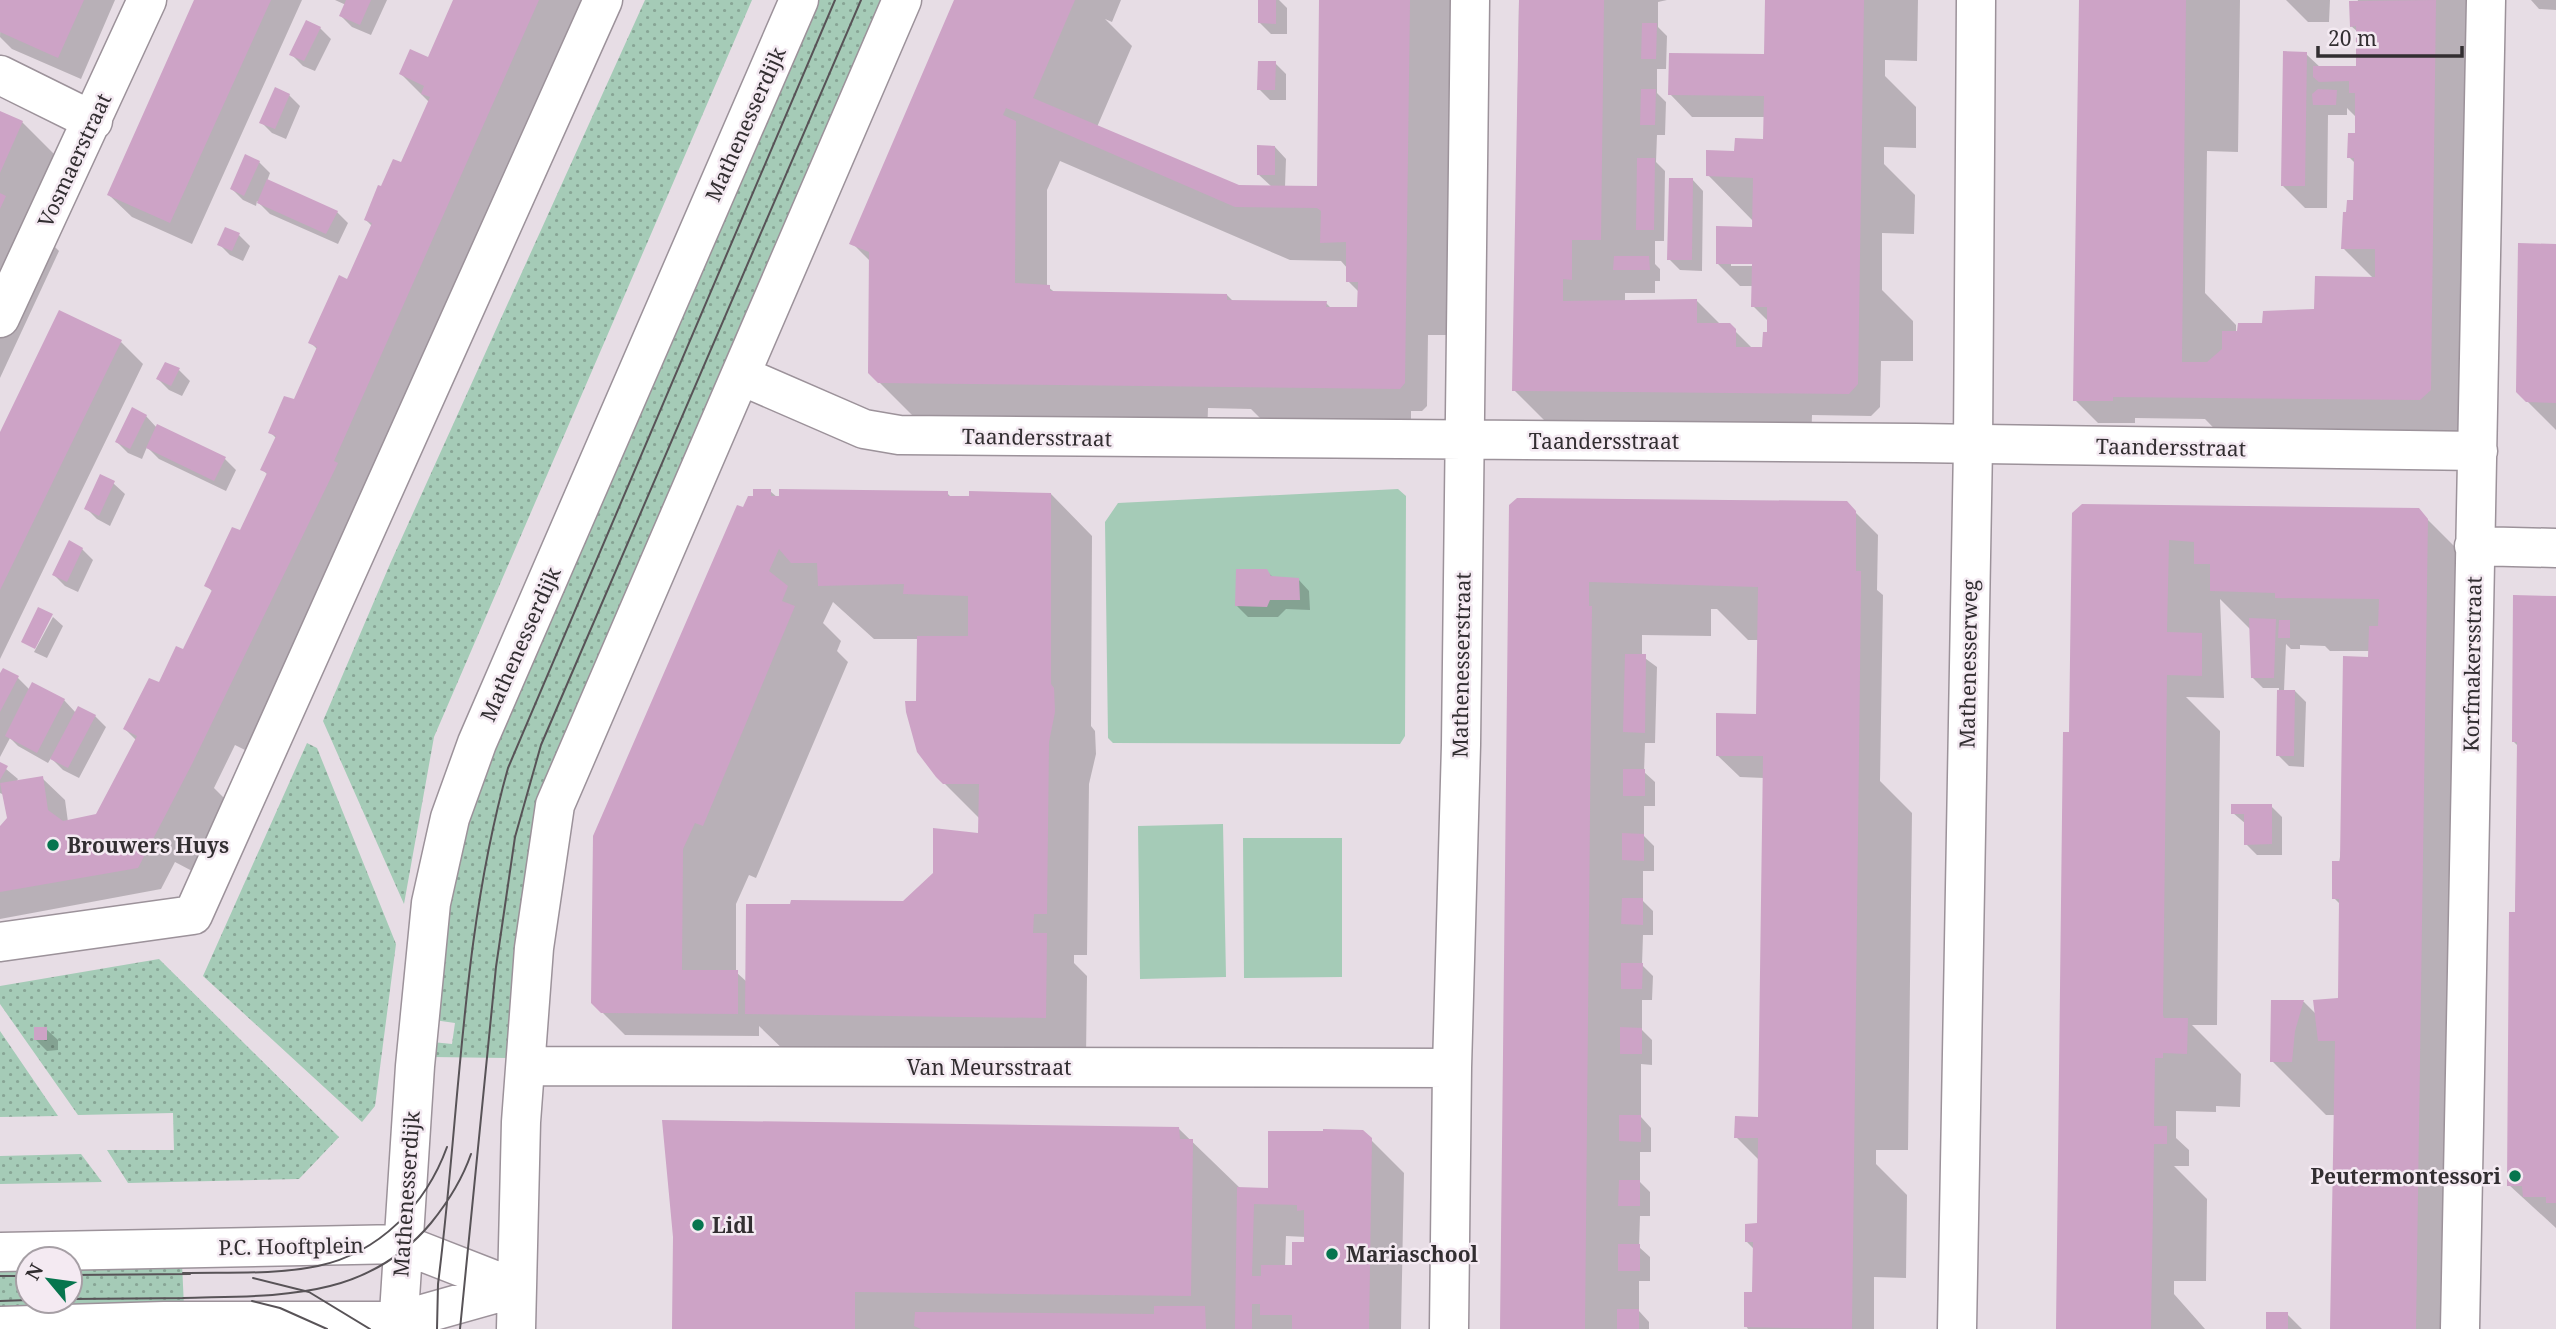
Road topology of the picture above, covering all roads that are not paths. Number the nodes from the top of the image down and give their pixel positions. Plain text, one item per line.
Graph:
1 (147, 0) edge
2 (603, 0) edge
3 (799, 0) edge
4 (902, 0) edge
5 (1470, 0) edge
6 (1976, 0) edge
7 (2486, 0) edge
8 (0, 75) edge
9 (93, 121) junction
10 (0, 318) edge
11 (742, 376) junction
12 (1463, 440) junction
13 (1973, 446) junction
14 (2478, 451) junction
15 (2474, 546) junction
16 (2556, 548) edge
17 (0, 942) edge
18 (526, 1066) junction
19 (1452, 1068) junction
20 (402, 1244) junction
21 (0, 1252) edge
22 (515, 1288) junction
23 (398, 1325) edge
24 (0, 1326) edge
25 (516, 1329) edge
26 (1449, 1329) edge
27 (1957, 1329) edge
28 (2460, 1329) edge

1 - 9 street, Vosmaerstraat
2 - 17 street
3 - 20 street, Mathenesserdijk
4 - 11 street
5 - 12 street, Mathenesserstraat
6 - 13 street, Mathenesserweg
7 - 14 street, Korfmakersstraat
8 - 9 street
9 - 10 street, Vosmaerstraat
11 - 12 street, Taandersstraat
11 - 18 street
12 - 13 street, Taandersstraat
12 - 19 street, Mathenesserstraat
13 - 14 street, Taandersstraat
13 - 27 street, Mathenesserweg
14 - 15 street, Korfmakersstraat
15 - 16 street
15 - 28 street, Korfmakersstraat
18 - 19 street, Van Meursstraat
18 - 22 street
19 - 26 street, Mathenesserstraat
20 - 21 street, P.C. Hooftplein
20 - 22 street, P.C. Hooftplein
20 - 23 street, Mathenesserdijk
22 - 23 street
22 - 25 street
23 - 24 street

